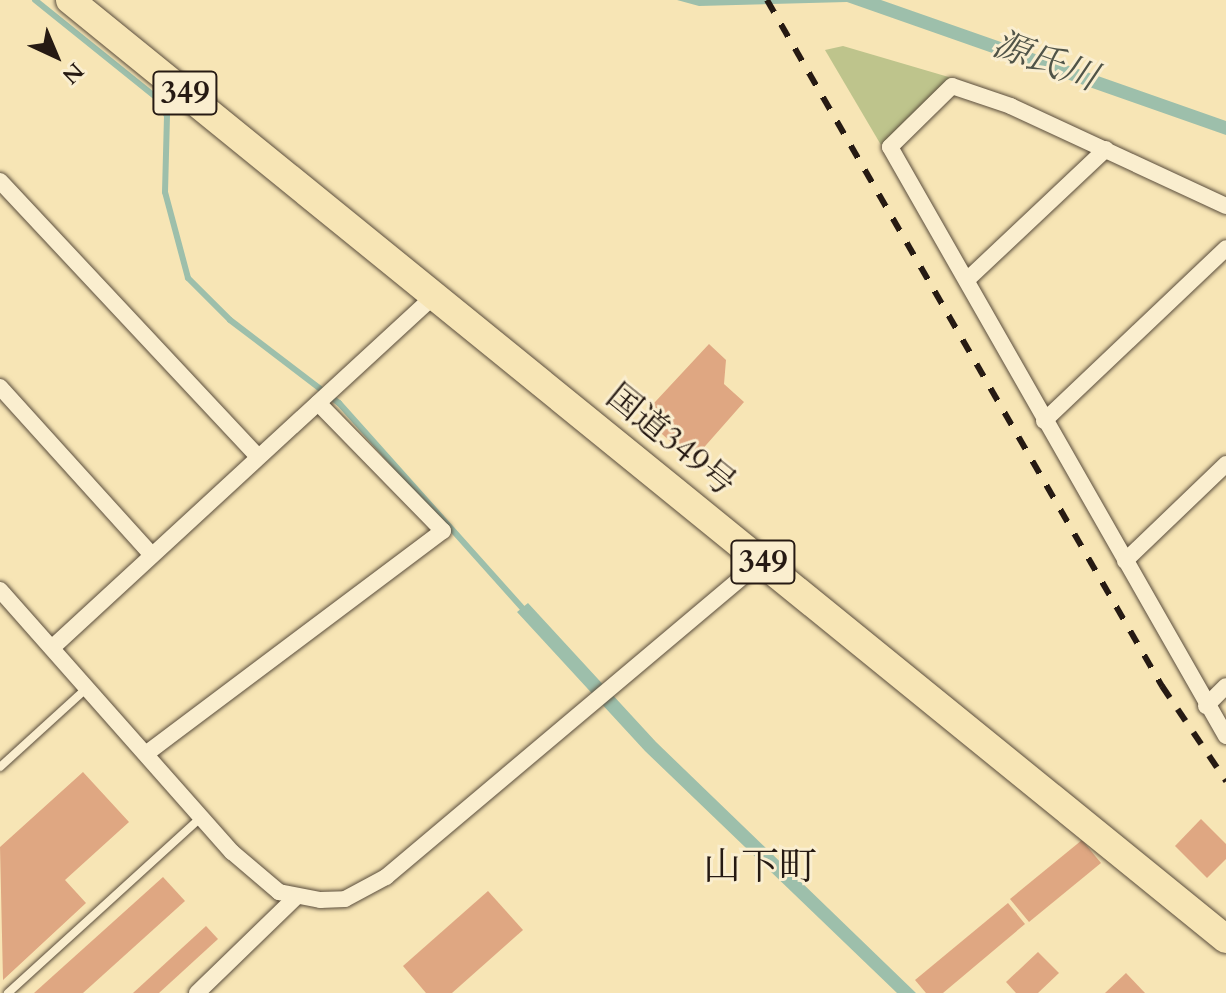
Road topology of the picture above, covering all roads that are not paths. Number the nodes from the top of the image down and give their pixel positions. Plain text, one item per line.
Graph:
1 (70, 0) edge
2 (1106, 149) junction
3 (0, 181) edge
4 (1226, 206) edge
5 (1226, 248) edge
6 (969, 278) junction
7 (435, 295) junction
8 (0, 387) edge
9 (318, 403) junction
10 (1044, 421) junction
11 (256, 455) junction
12 (1226, 464) edge
13 (151, 554) junction
14 (762, 560) junction
15 (1125, 561) junction
16 (0, 590) edge
17 (54, 646) junction
18 (89, 686) junction
19 (1226, 686) edge
20 (1206, 706) junction
21 (1226, 736) edge
22 (147, 753) junction
23 (0, 767) edge
24 (200, 818) junction
25 (297, 896) junction
26 (1226, 939) edge
27 (8, 993) edge
28 (197, 993) edge

1 - 7 highway, 国道349号 / 349
2 - 4 street
2 - 6 street
2 - 6 street
3 - 11 street
5 - 10 street
6 - 10 street
7 - 9 street
7 - 14 highway, 国道349号 / 349
8 - 13 street
9 - 11 street
9 - 22 street
10 - 15 street
11 - 13 street
12 - 15 street
13 - 17 street
14 - 25 street
14 - 26 highway, 国道349号 / 349
15 - 20 street
16 - 17 street
17 - 18 street
18 - 22 street
18 - 23 lane
19 - 20 street
20 - 21 street
22 - 24 street
24 - 25 street
24 - 27 lane
25 - 28 street

